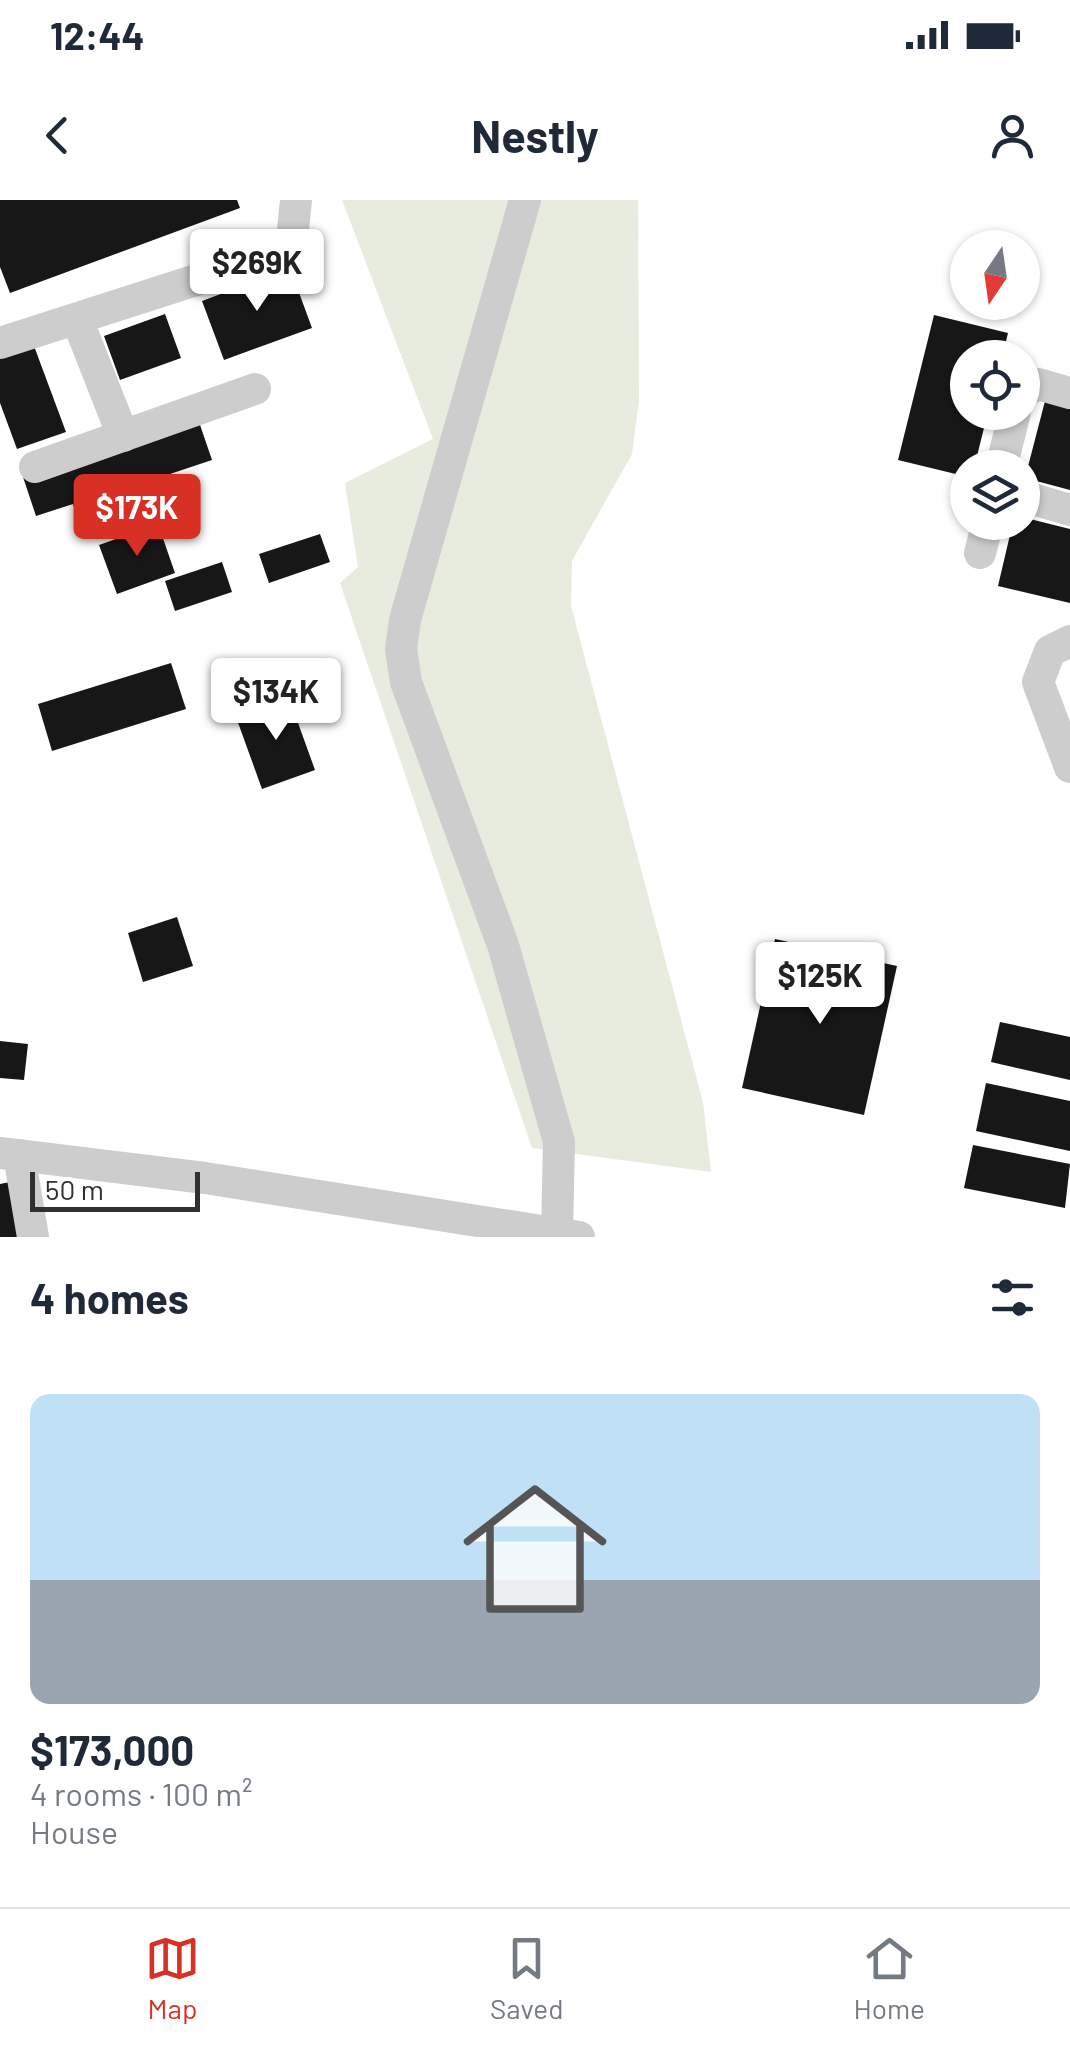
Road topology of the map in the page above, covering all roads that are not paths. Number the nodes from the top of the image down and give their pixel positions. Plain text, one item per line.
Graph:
1 (296, 200) edge
2 (525, 200) edge
3 (77, 319) junction
4 (1, 342) edge
5 (1040, 385) edge
6 (255, 389) dead end
7 (1070, 393) edge
8 (122, 436) junction
9 (35, 467) dead end
10 (1040, 501) edge
11 (1070, 510) edge
12 (1070, 641) edge
13 (1070, 767) edge
14 (9, 1154) edge
15 (568, 1235) edge
16 (33, 1237) edge

1 - 3 street
2 - 15 street
3 - 4 street
3 - 8 street
5 - 7 street
6 - 8 street
8 - 9 street
10 - 11 street
12 - 13 street
14 - 15 street
14 - 16 street

